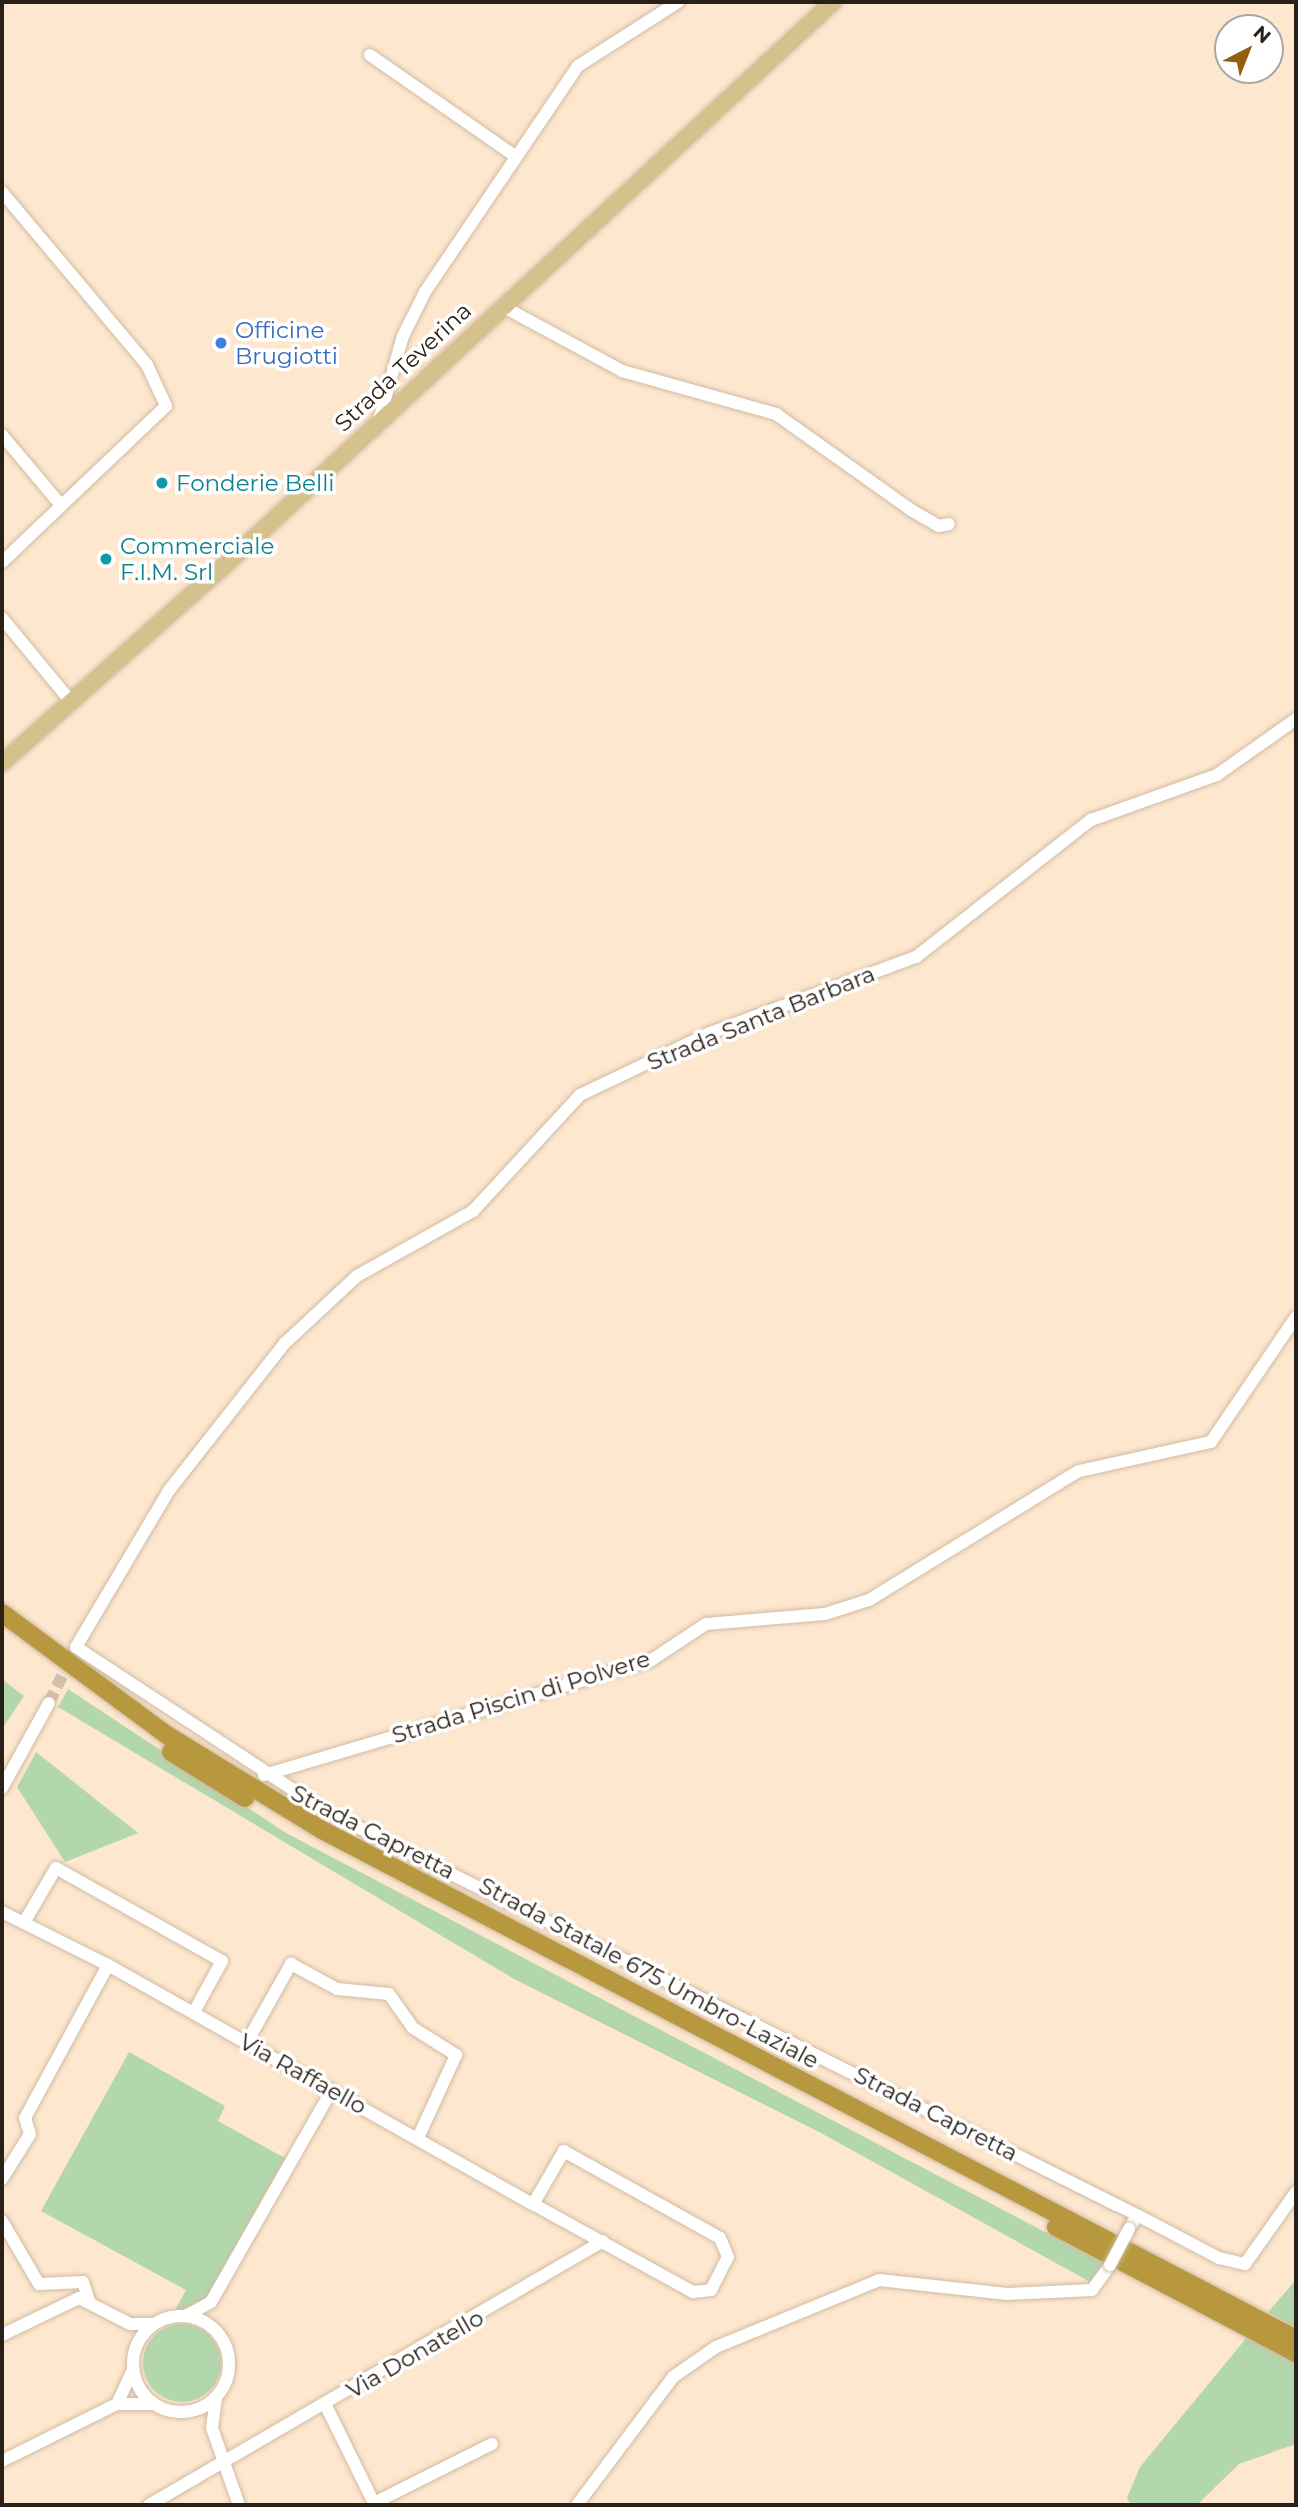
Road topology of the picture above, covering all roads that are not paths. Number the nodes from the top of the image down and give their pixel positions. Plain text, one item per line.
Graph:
1 (678, 2) edge
2 (833, 2) edge
3 (370, 55) dead end
4 (515, 156) junction
5 (2, 192) edge
6 (502, 306) junction
7 (379, 420) junction
8 (2, 435) edge
9 (59, 503) junction
10 (949, 524) dead end
11 (2, 562) edge
12 (2, 618) edge
13 (72, 703) junction
14 (1296, 719) edge
15 (2, 763) edge
16 (1296, 1317) edge
17 (2, 1613) edge
18 (2, 1628) edge
19 (76, 1647) joint
20 (49, 1703) tunnel mouth
21 (264, 1775) junction
22 (2, 1788) edge
23 (2, 1912) edge
24 (26, 1919) junction
25 (108, 1965) junction
26 (194, 2012) junction
27 (247, 2042) junction
28 (332, 2090) junction
29 (418, 2138) junction
30 (2, 2179) edge
31 (1296, 2192) edge
32 (533, 2204) junction
33 (1137, 2215) junction
34 (2, 2221) edge
35 (603, 2241) junction
36 (89, 2301) junction
37 (211, 2302) junction
38 (185, 2315) junction
39 (124, 2322) junction
40 (153, 2324) junction
41 (215, 2329) junction
42 (2, 2335) edge
43 (1296, 2339) edge
44 (134, 2352) junction
45 (1296, 2353) edge
46 (133, 2368) junction
47 (217, 2397) junction
48 (117, 2404) junction
49 (154, 2404) junction
50 (326, 2406) junction
51 (187, 2412) junction
52 (212, 2428) junction
53 (492, 2444) dead end
54 (2, 2461) edge
55 (225, 2464) junction
56 (149, 2505) edge
57 (239, 2505) edge
58 (577, 2505) edge

1 - 4 street
2 - 6 main road, Strada Teverina
3 - 4 street
4 - 7 street
5 - 9 street
6 - 7 main road, Strada Teverina
6 - 10 street
7 - 13 main road, Strada Teverina
8 - 9 street
9 - 11 street
12 - 13 street
13 - 15 main road, Strada Teverina
14 - 19 street, Strada Santa Barbara
16 - 21 street, Strada Piscin di Polvere
17 - 43 highway, Strada Statale 675 Umbro-Laziale
18 - 45 highway, Strada Statale 675 Umbro-Laziale
19 - 21 street, Strada Capretta
20 - 22 street
21 - 33 street, Strada Capretta
23 - 24 street, Via Raffaello
24 - 25 street, Via Raffaello
24 - 26 street
25 - 26 street, Via Raffaello
25 - 30 street
26 - 27 street, Via Raffaello
27 - 28 street, Via Raffaello
27 - 29 street
28 - 29 street, Via Raffaello
28 - 37 street
29 - 32 street, Via Raffaello
31 - 33 street, Strada Capretta
32 - 35 street, Via Raffaello
32 - 35 street, Via Raffaello
33 - 58 street, bridge
34 - 36 street
35 - 50 street, Via Donatello
36 - 39 street
36 - 42 street
37 - 38 street
37 - 41 street
38 - 40 street
38 - 41 street
39 - 40 street
39 - 44 street
40 - 44 street
41 - 47 street
44 - 46 street
46 - 48 street
46 - 49 street
47 - 51 street
47 - 52 street
48 - 49 street
48 - 54 street
49 - 51 street
50 - 53 street
50 - 55 street, Via Donatello
51 - 52 street
52 - 55 street
55 - 56 street, Via Donatello
55 - 57 street

